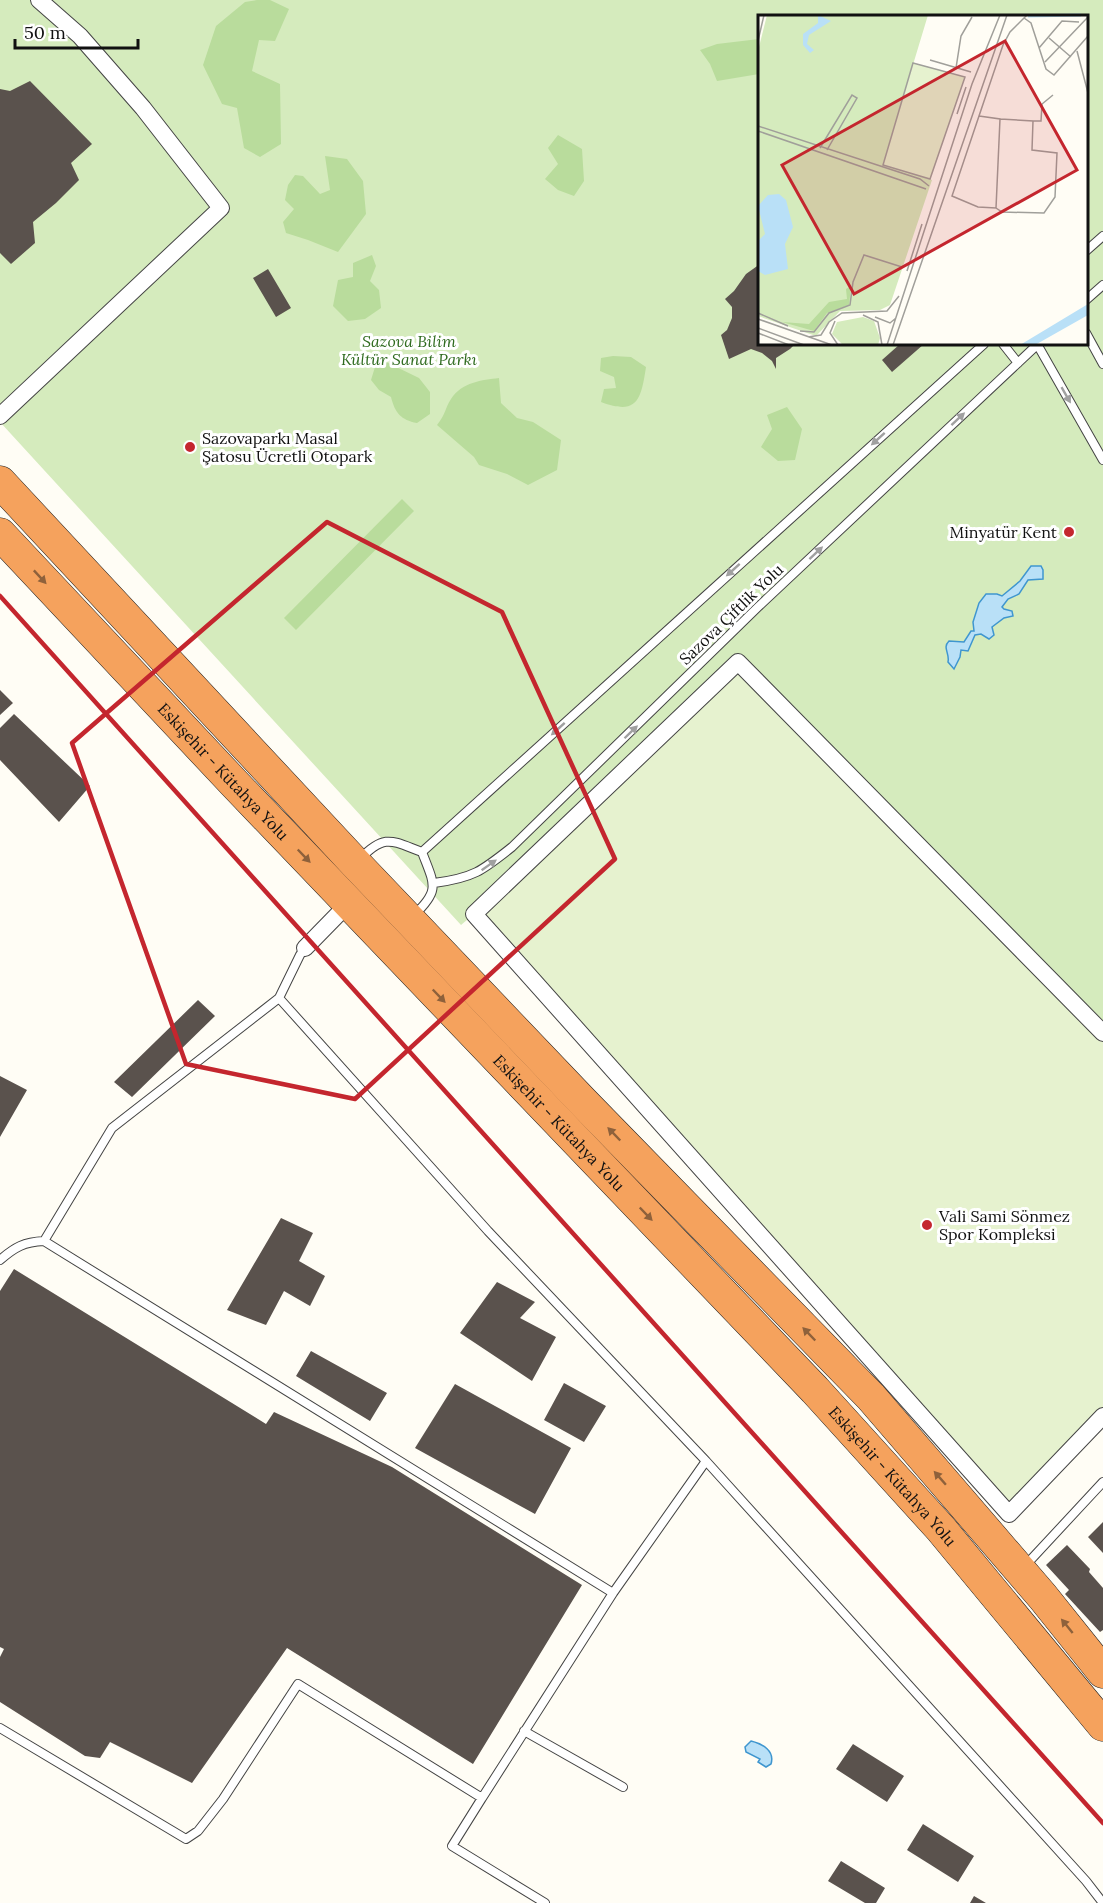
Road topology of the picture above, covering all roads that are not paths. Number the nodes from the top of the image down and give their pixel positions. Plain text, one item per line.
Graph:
1 (39, 0) edge
2 (1103, 236) edge
3 (1088, 249) edge
4 (1103, 285) edge
5 (1088, 298) edge
6 (1088, 337) edge
7 (983, 345) edge
8 (1005, 345) edge
9 (1036, 345) edge
10 (1038, 345) edge
11 (1018, 363) junction
12 (1103, 364) edge
13 (0, 416) edge
14 (1103, 439) edge
15 (1094, 444) junction
16 (1103, 460) edge
17 (0, 482) edge
18 (0, 534) edge
19 (422, 852) junction
20 (356, 863) junction
21 (434, 883) junction
22 (349, 903) junction
23 (410, 919) junction
24 (305, 948) joint
25 (279, 998) junction
26 (1103, 1033) edge
27 (44, 1241) junction
28 (0, 1260) edge
29 (1103, 1416) edge
30 (706, 1461) junction
31 (1102, 1485) edge
32 (1020, 1571) junction
33 (613, 1593) junction
34 (1103, 1672) edge
35 (1103, 1725) edge
36 (0, 1728) edge
37 (524, 1731) junction
38 (623, 1787) dead end
39 (482, 1798) junction
40 (545, 1903) edge
41 (1103, 1903) edge

1 - 13 street
2 - 3 lane
4 - 5 lane
6 - 12 lane
7 -> 19 lane, Sazova Çiftlik Yolu
8 - 11 lane
9 - 11 lane, Sazova Çiftlik Yolu
10 -> 15 lane
21 -> 11 lane, Sazova Çiftlik Yolu
14 - 15 lane
15 - 16 lane
17 - 20 highway, Eskişehir - Kütahya Yolu
18 -> 22 highway, Eskişehir - Kütahya Yolu
19 - 20 lane
19 - 21 lane
20 - 23 highway, Eskişehir - Kütahya Yolu
21 - 23 lane
22 - 24 street
22 -> 35 highway, Eskişehir - Kütahya Yolu
32 -> 23 highway, Eskişehir - Kütahya Yolu
24 - 25 lane
25 - 27 lane
25 - 30 lane
26 - 29 street
27 - 28 lane
27 - 33 lane
30 - 33 lane
30 - 41 lane
31 - 32 lane
34 -> 32 highway, Eskişehir - Kütahya Yolu
33 - 37 lane
36 - 39 lane
37 - 38 lane
37 - 39 lane
39 - 40 lane

